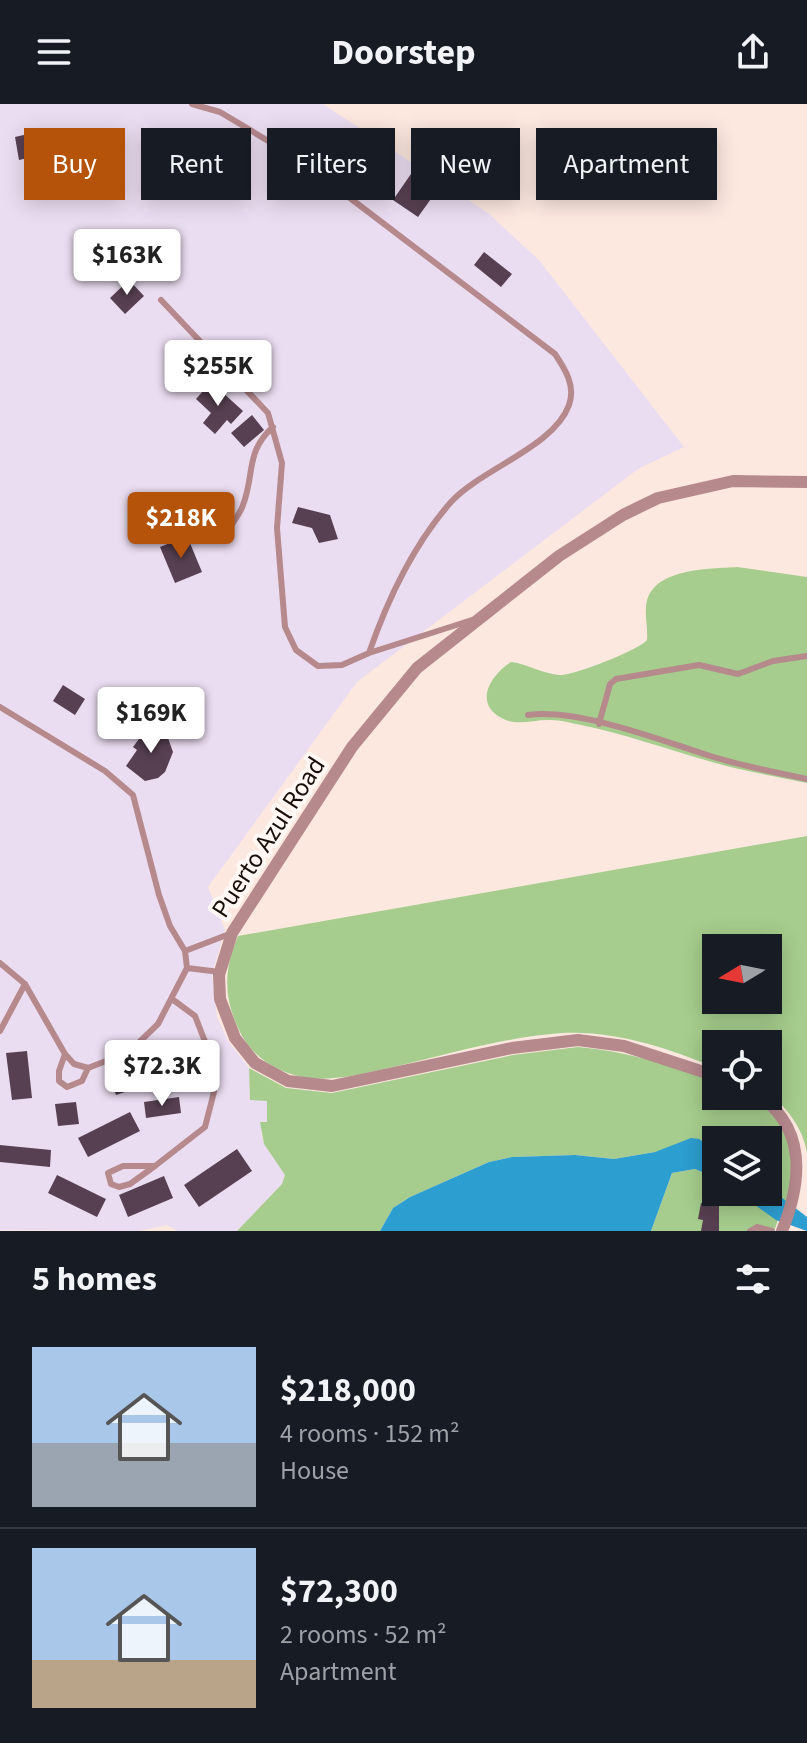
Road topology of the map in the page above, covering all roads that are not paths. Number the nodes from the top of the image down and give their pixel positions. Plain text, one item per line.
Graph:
1 (192, 104) edge
2 (161, 300) dead end
3 (273, 427) junction
4 (807, 482) edge
5 (226, 533) dead end
6 (481, 617) junction
7 (369, 653) junction
8 (807, 656) edge
9 (0, 707) edge
10 (528, 715) dead end
11 (599, 724) junction
12 (807, 779) edge
13 (232, 933) junction
14 (185, 951) junction
15 (0, 963) edge
16 (187, 968) junction
17 (220, 972) junction
18 (25, 984) junction
19 (172, 999) junction
20 (0, 1031) edge
21 (65, 1054) junction
22 (88, 1068) junction
23 (702, 1071) edge
24 (777, 1110) edge
25 (155, 1166) junction
26 (750, 1231) edge
27 (772, 1231) edge
28 (782, 1231) edge

1 - 7 lane
2 - 3 lane
3 - 5 lane
3 - 7 lane
4 - 6 street, Puerto Azul Road
6 - 7 lane
6 - 13 street, Puerto Azul Road
8 - 11 lane
9 - 14 lane
10 - 11 lane
11 - 12 lane
13 - 14 lane
13 - 17 street, Puerto Azul Road
14 - 16 lane
15 - 18 lane
16 - 17 lane
16 - 19 lane
17 - 23 street, Puerto Azul Road
18 - 20 lane
18 - 21 lane
19 - 22 lane
19 - 25 lane
21 - 22 lane
21 - 22 lane
24 - 28 street
25 - 25 lane
26 - 27 lane

